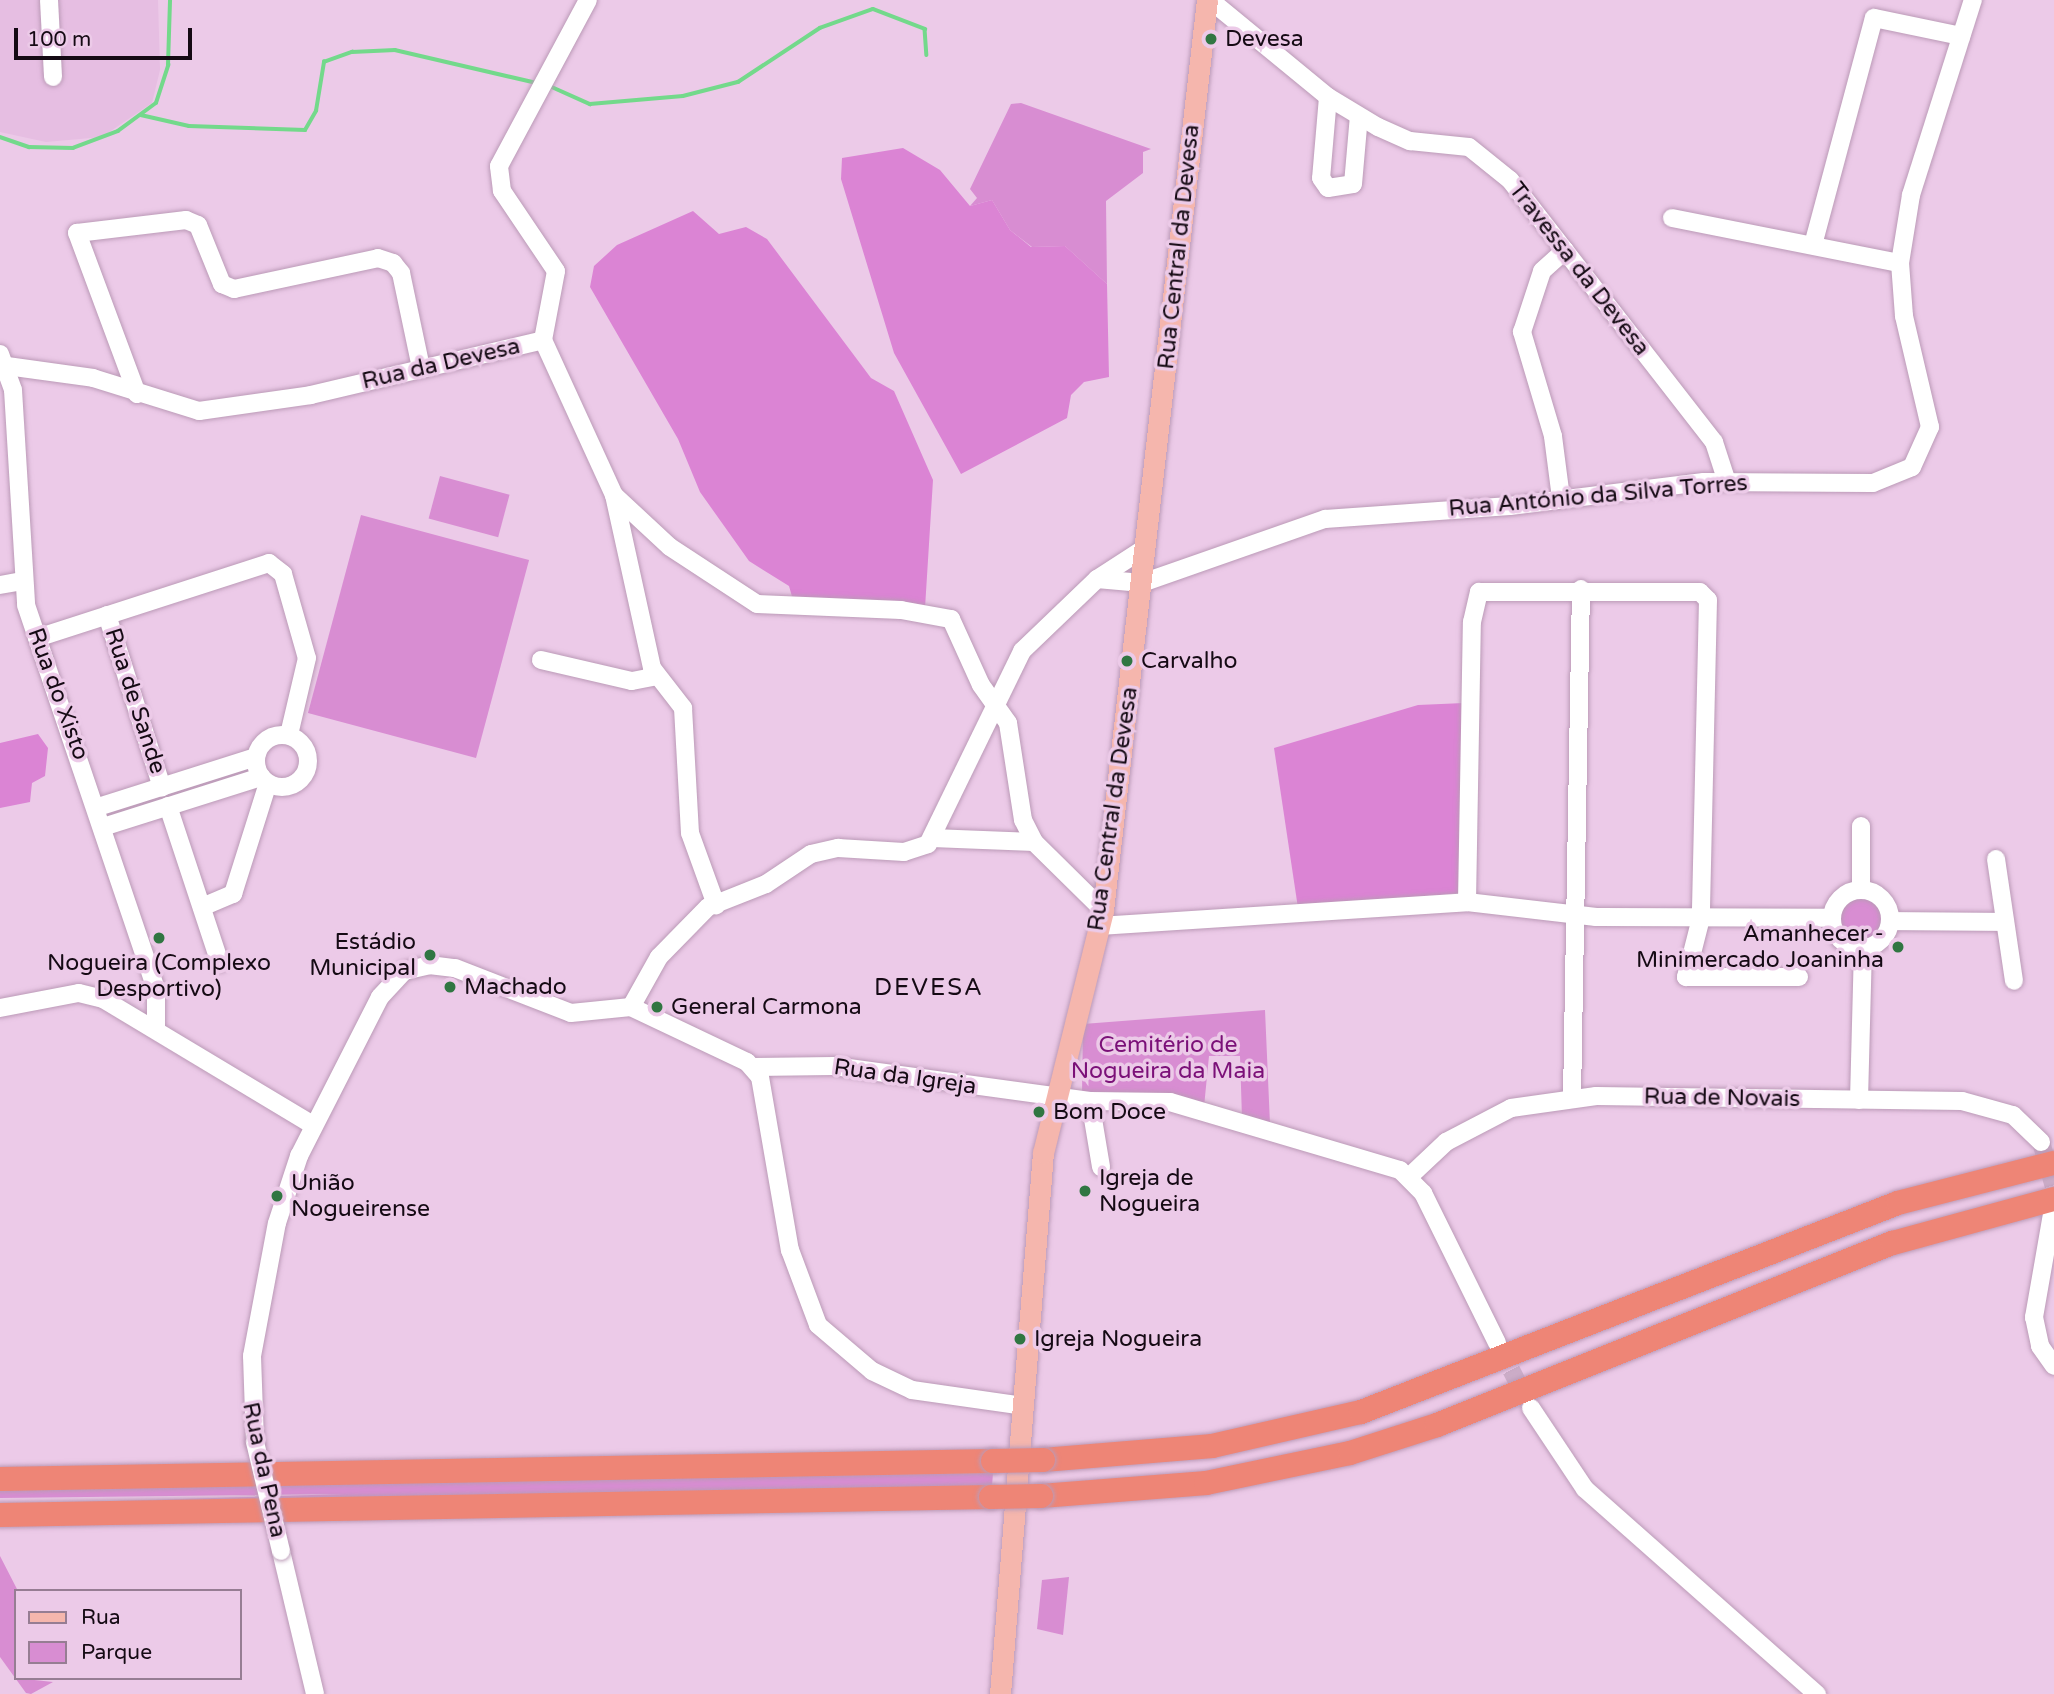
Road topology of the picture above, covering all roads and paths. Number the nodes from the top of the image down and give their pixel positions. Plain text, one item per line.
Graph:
1 (49, 0) edge
2 (588, 0) edge
3 (1208, 0) edge
4 (1973, 0) edge
5 (1961, 36) junction
6 (53, 76) dead end
7 (1328, 97) junction
8 (1359, 116) junction
9 (1672, 218) dead end
10 (1813, 245) junction
11 (1565, 250) junction
12 (1900, 263) junction
13 (543, 340) junction
14 (4, 360) edge
15 (421, 368) junction
16 (137, 394) junction
17 (1727, 482) junction
18 (614, 495) junction
19 (1560, 498) junction
20 (1145, 548) junction
21 (1097, 579) junction
22 (22, 581) junction
23 (1142, 583) junction
24 (0, 585) edge
25 (1581, 589) junction
26 (107, 615) junction
27 (37, 638) junction
28 (541, 660) dead end
29 (657, 676) junction
30 (995, 701) junction
31 (289, 735) junction
32 (256, 757) junction
33 (265, 780) junction
34 (162, 787) junction
35 (168, 806) junction
36 (98, 807) junction
37 (1861, 826) dead end
38 (103, 827) junction
39 (932, 838) junction
40 (1034, 842) junction
41 (1996, 859) dead end
42 (1861, 890) junction
43 (1467, 902) junction
44 (716, 905) junction
45 (202, 907) junction
46 (1576, 916) junction
47 (1101, 918) junction
48 (1701, 918) junction
49 (1832, 918) junction
50 (1890, 921) junction
51 (2005, 922) junction
52 (1863, 948) junction
53 (220, 963) dead end
54 (1799, 977) dead end
55 (2014, 981) dead end
56 (631, 1007) junction
57 (0, 1008) edge
58 (156, 1026) junction
59 (754, 1067) junction
60 (1056, 1095) junction
61 (1572, 1098) junction
62 (1859, 1100) junction
63 (1090, 1101) junction
64 (313, 1125) junction
65 (2048, 1152) edge
66 (1101, 1167) dead end
67 (1411, 1175) junction
68 (2053, 1207) edge
69 (1497, 1343) tunnel mouth
70 (2054, 1366) edge
71 (1025, 1406) junction
72 (1531, 1408) tunnel mouth
73 (0, 1479) edge
74 (0, 1515) edge
75 (315, 1694) edge
76 (1000, 1694) edge
77 (1817, 1694) edge

1 - 6 street
2 - 13 street, Rua da Devesa
3 - 7 street, Travessa da Devesa
3 - 20 main road, Rua Central da Devesa
4 - 5 street, Rua António da Silva Torres
5 - 10 street
5 - 12 street, Rua António da Silva Torres
7 - 8 street, Travessa da Devesa
7 - 8 street
8 - 11 street, Travessa da Devesa
9 - 10 street
10 - 12 street
11 - 17 street, Travessa da Devesa
11 - 19 street
12 - 17 street, Rua António da Silva Torres
13 - 15 street, Rua da Devesa
13 - 18 street
14 - 16 street, Rua da Devesa
14 - 22 street, Rua do Xisto
15 - 16 street, Rua da Devesa
15 - 16 street
17 - 19 street, Rua António da Silva Torres
18 - 29 street
18 - 30 street
19 - 23 street, Rua António da Silva Torres
20 - 21 street
20 - 23 main road, Rua Central da Devesa
21 - 23 street
21 - 30 street
22 - 24 street
22 - 27 street, Rua do Xisto
23 - 47 main road, Rua Central da Devesa
25 - 43 street
25 - 46 street
25 - 48 street
26 - 27 street
26 - 31 street
26 - 34 street, Rua de Sande
27 - 36 street, Rua do Xisto
28 - 29 street
29 - 44 street
30 - 39 street
30 - 40 street
31 - 32 street
31 - 33 street
32 - 33 street
32 - 34 street
33 - 35 street
33 - 45 street
34 - 36 street
35 - 38 street
35 - 45 street
36 - 38 street, Rua do Xisto
37 - 42 street
38 - 58 street, Rua do Xisto
39 - 40 street
39 - 44 street
40 - 47 street
41 - 51 street
42 - 49 street
42 - 50 street
43 - 46 street
43 - 47 street
44 - 56 street
45 - 53 street
46 - 48 street
46 - 61 street
47 - 60 main road, Rua Central da Devesa
48 - 49 street
48 - 54 street
49 - 52 street
50 - 51 street
50 - 52 street
51 - 55 street
52 - 62 street
56 - 59 street
56 - 64 street, Rua da Pena
57 - 58 street
58 - 64 street
59 - 60 street, Rua da Igreja
59 - 71 street
60 - 63 street, Rua da Igreja
60 - 71 main road, Rua Central da Devesa
61 - 62 street, Rua de Novais
61 - 67 street, Rua de Novais
62 - 65 street, Rua de Novais
63 - 66 street
63 - 67 street, Rua da Igreja
64 - 75 street, Rua da Pena, bridge
65 - 73 highway, bridge
67 - 69 street
68 - 70 street
68 - 74 highway, bridge
71 - 76 main road, Rua Central da Devesa
72 - 77 street

